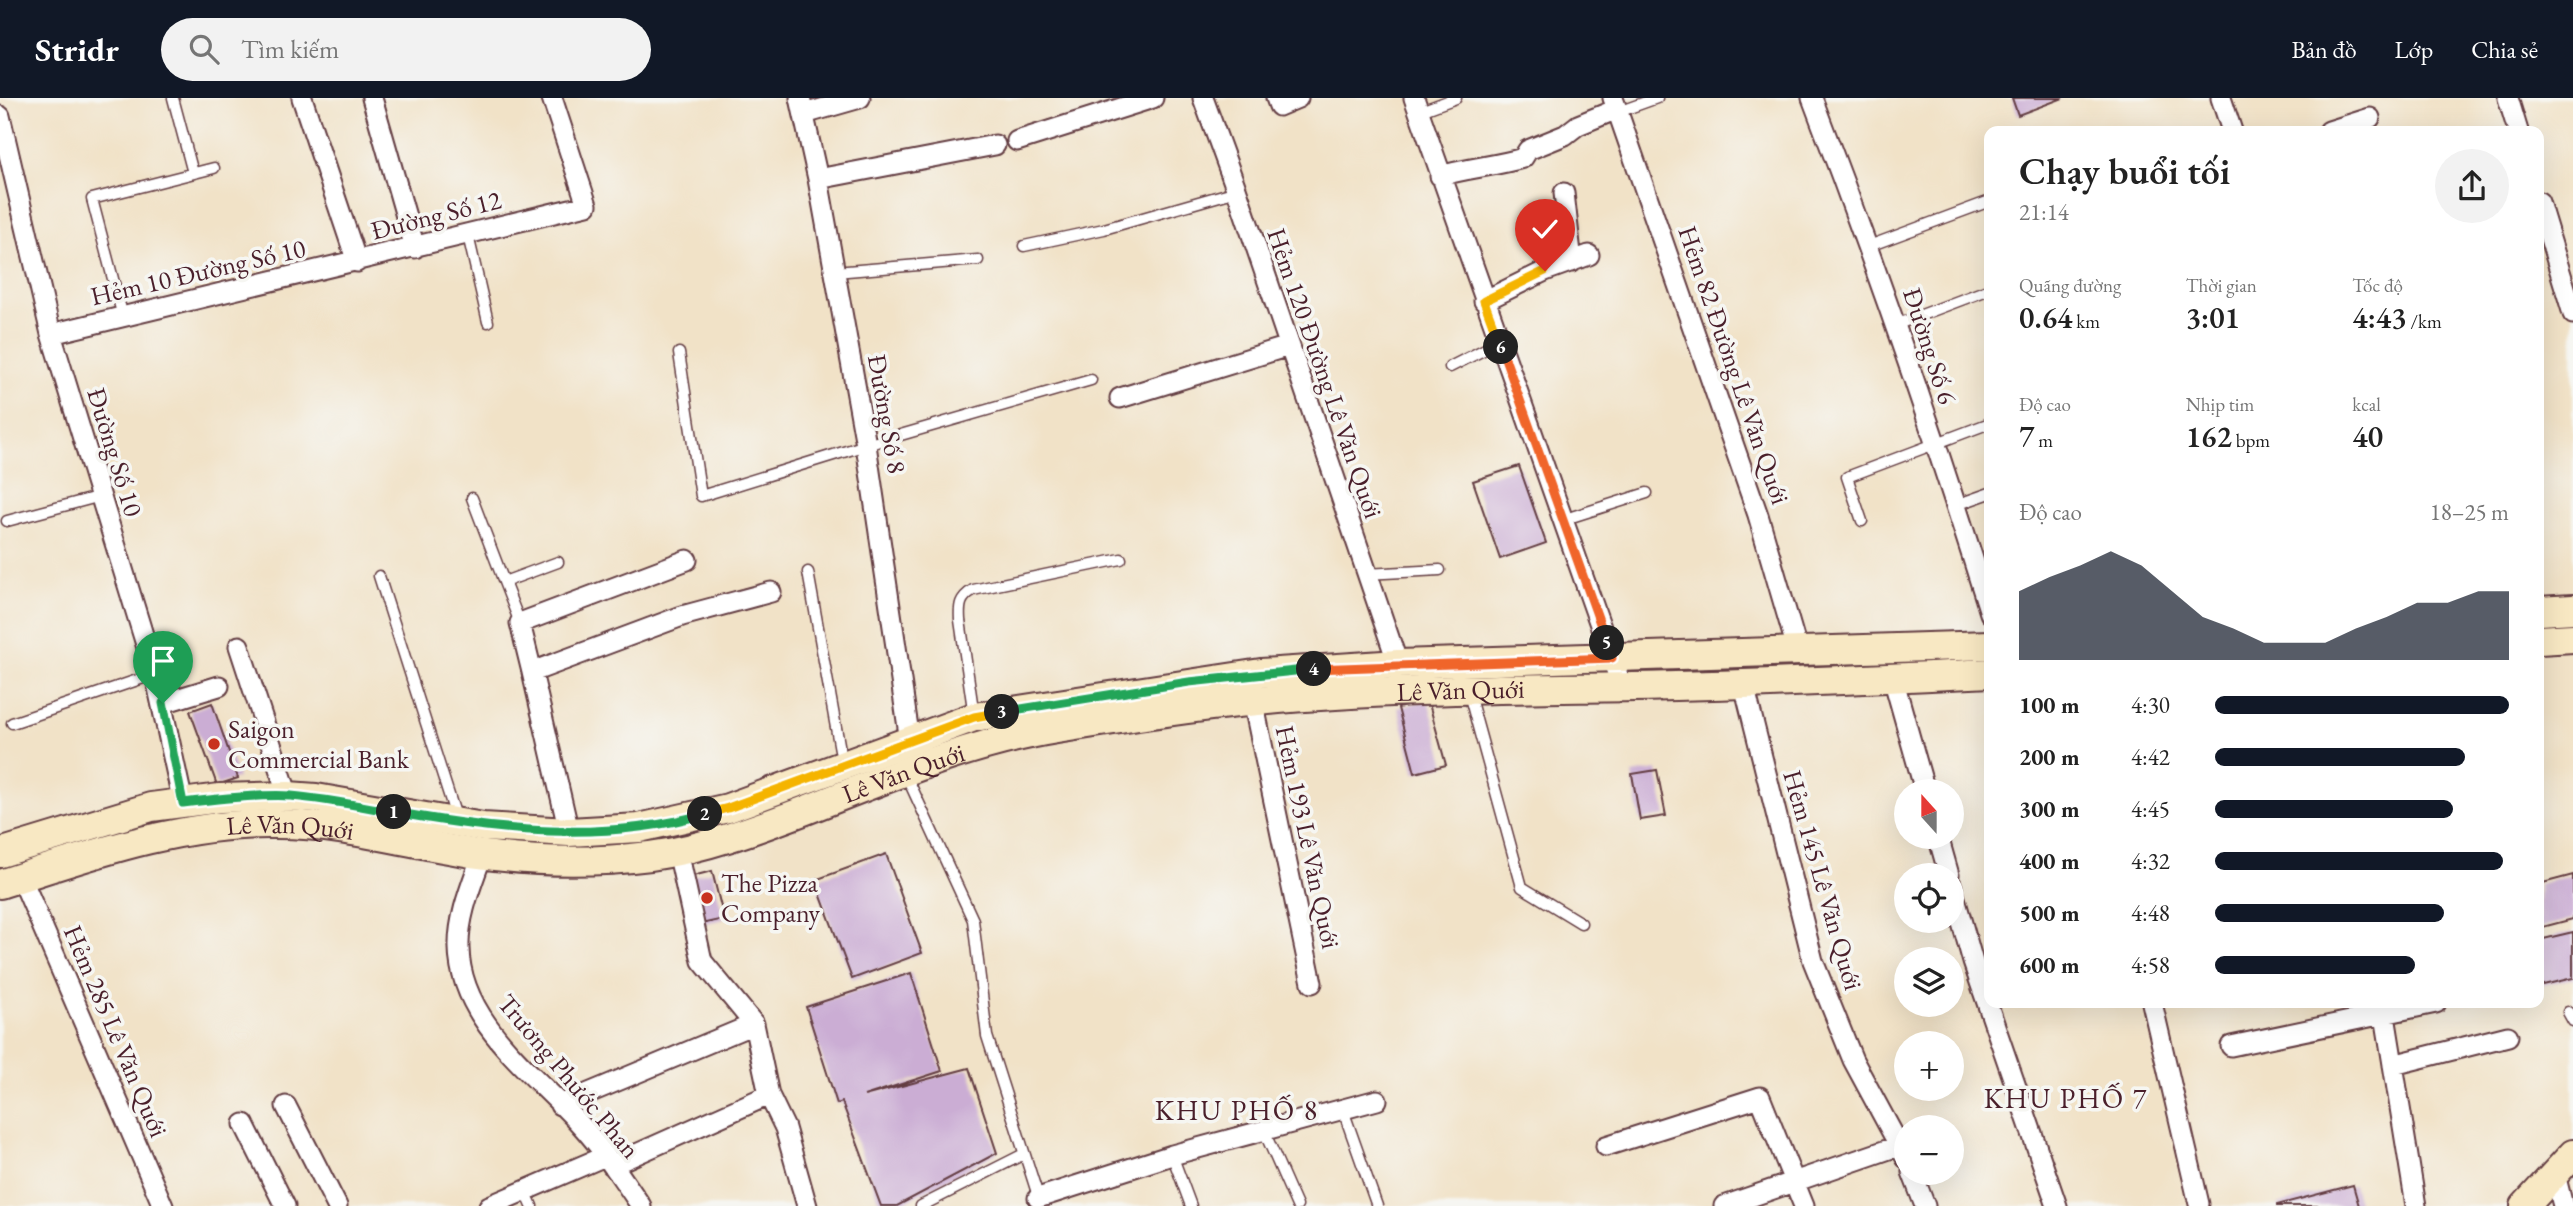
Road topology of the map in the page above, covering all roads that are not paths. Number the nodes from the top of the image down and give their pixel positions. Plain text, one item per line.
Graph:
1 (173, 98) edge
2 (302, 98) edge
3 (372, 98) edge
4 (552, 98) edge
5 (860, 98) edge
6 (1153, 98) edge
7 (1203, 98) edge
8 (1298, 98) edge
9 (1456, 98) edge
10 (1657, 98) edge
11 (1812, 98) edge
12 (2221, 98) edge
13 (2508, 98) edge
14 (1278, 102) edge
15 (1416, 105) edge
16 (802, 106) edge
17 (1616, 106) edge
18 (0, 116) edge
19 (2370, 118) dead end
20 (2230, 126) edge
21 (2345, 126) edge
22 (2516, 126) edge
23 (1017, 141) dead end
24 (995, 145) dead end
25 (4, 148) edge
26 (214, 168) dead end
27 (193, 173) junction
28 (1440, 176) junction
29 (818, 179) junction
30 (1237, 191) junction
31 (1564, 193) dead end
32 (1984, 203) edge
33 (2544, 218) edge
34 (468, 235) junction
35 (1024, 246) dead end
36 (1869, 246) junction
37 (415, 247) junction
38 (978, 260) dead end
39 (357, 262) junction
40 (835, 272) junction
41 (1984, 291) edge
42 (1484, 301) junction
43 (2573, 314) edge
44 (123, 317) junction
45 (488, 322) dead end
46 (1895, 325) junction
47 (51, 334) junction
48 (1499, 342) junction
49 (1289, 346) junction
50 (679, 353) dead end
51 (1450, 367) dead end
52 (1091, 380) dead end
53 (1120, 398) dead end
54 (1984, 425) edge
55 (1934, 443) junction
56 (866, 445) junction
57 (1647, 494) dead end
58 (1984, 495) edge
59 (101, 496) junction
60 (472, 498) dead end
61 (1956, 505) junction
62 (1562, 520) junction
63 (7, 521) dead end
64 (1862, 521) dead end
65 (1121, 559) dead end
66 (687, 560) dead end
67 (558, 562) dead end
68 (1440, 570) dead end
69 (808, 572) dead end
70 (1365, 574) junction
71 (379, 576) dead end
72 (504, 582) junction
73 (771, 592) dead end
74 (1984, 594) edge
75 (2573, 610) edge
76 (2544, 611) edge
77 (520, 623) junction
78 (2573, 638) edge
79 (2544, 640) edge
80 (1984, 645) edge
81 (239, 646) dead end
82 (1798, 652) junction
83 (1612, 658) junction
84 (1398, 664) junction
85 (532, 671) junction
86 (1984, 673) edge
87 (155, 674) junction
88 (1893, 678) junction
89 (1744, 685) junction
90 (219, 686) dead end
91 (1622, 687) junction
92 (1468, 690) junction
93 (1252, 701) junction
94 (163, 703) junction
95 (974, 717) junction
96 (12, 723) dead end
97 (910, 741) junction
98 (843, 765) junction
99 (904, 772) junction
100 (1922, 779) edge
101 (288, 796) junction
102 (183, 803) junction
103 (458, 824) junction
104 (188, 832) junction
105 (569, 832) junction
106 (678, 851) junction
107 (0, 853) edge
108 (482, 855) junction
109 (10, 880) edge
110 (1581, 923) dead end
111 (1964, 930) edge
112 (1311, 983) dead end
113 (1984, 993) edge
114 (1989, 1008) edge
115 (2153, 1008) edge
116 (2384, 1009) edge
117 (754, 1024) junction
118 (2508, 1035) dead end
119 (2231, 1046) dead end
120 (2393, 1065) junction
121 (769, 1095) junction
122 (1377, 1100) dead end
123 (560, 1105) junction
124 (286, 1106) dead end
125 (1343, 1110) junction
126 (244, 1124) dead end
127 (1264, 1131) junction
128 (1894, 1135) edge
129 (1606, 1146) dead end
130 (1024, 1154) junction
131 (1894, 1154) edge
132 (1172, 1155) junction
133 (609, 1160) junction
134 (2564, 1164) edge
135 (1794, 1182) junction
136 (1917, 1185) edge
137 (528, 1198) edge
138 (1040, 1202) edge
139 (2199, 1203) dead end
140 (163, 1206) edge
141 (285, 1206) edge
142 (337, 1206) edge
143 (489, 1206) edge
144 (641, 1206) edge
145 (807, 1206) edge
146 (920, 1206) edge
147 (1191, 1206) edge
148 (1297, 1206) edge
149 (1377, 1206) edge
150 (1725, 1206) edge
151 (1804, 1206) edge
152 (1925, 1206) edge
153 (2057, 1206) edge
154 (2416, 1206) edge
155 (2525, 1206) edge
156 (2563, 1206) edge

1 - 27 lane
2 - 39 street, Đường Số 12
3 - 37 street
4 - 34 street, Đường Số 12
5 - 16 street
6 - 23 street
7 - 30 street, Hẻm 120 Đường Lê Văn Quới
8 - 14 street
9 - 15 lane
10 - 17 lane
11 - 36 street, Đường Số 6
12 - 20 street
13 - 22 street
15 - 28 street
16 - 29 street, Đường Số 8
17 - 28 street
17 - 82 street, Hẻm 82 Đường Lê Văn Quới
18 - 25 street, Đường Số 10
19 - 21 street
24 - 29 street
25 - 47 street, Đường Số 10
26 - 27 lane
27 - 44 lane
28 - 42 street
29 - 40 street, Đường Số 8
30 - 35 lane
30 - 49 street, Hẻm 120 Đường Lê Văn Quới
31 - 42 street
32 - 36 lane
33 - 43 street
34 - 37 street, Đường Số 12
34 - 45 lane
36 - 46 street, Đường Số 6
37 - 39 street, Đường Số 12
38 - 40 lane
39 - 44 street, Hẻm 10 Đường Số 10
40 - 56 street, Đường Số 8
41 - 46 lane
42 - 48 street
44 - 47 street, Hẻm 10 Đường Số 10
46 - 55 street, Đường Số 6
47 - 59 street, Đường Số 10
48 - 51 lane
48 - 62 street
49 - 53 street
49 - 70 street, Hẻm 120 Đường Lê Văn Quới
50 - 56 lane
52 - 56 lane
54 - 55 lane
55 - 61 street, Đường Số 6
55 - 64 lane
56 - 97 street, Đường Số 8
57 - 62 lane
58 - 61 lane
59 - 63 lane
59 - 87 street, Đường Số 10
60 - 72 lane
61 - 74 street, Đường Số 6
62 - 83 street
65 - 95 lane
66 - 77 street
67 - 72 lane
68 - 70 lane
69 - 98 lane
70 - 84 street, Hẻm 120 Đường Lê Văn Quới
71 - 103 lane
72 - 77 lane
73 - 85 street
75 - 76 main road
77 - 85 street
78 - 79 main road
80 - 82 main road, Lê Văn Quới
81 - 101 street
82 - 83 main road, Lê Văn Quới
83 - 84 main road, Lê Văn Quới
83 - 91 street
84 - 95 main road, Lê Văn Quới
85 - 105 street
86 - 88 main road, Lê Văn Quới
87 - 94 street, Đường Số 10
87 - 96 lane
88 - 89 main road, Lê Văn Quới
88 - 100 street
89 - 91 main road, Lê Văn Quới
89 - 128 street, Hẻm 145 Lê Văn Quới
90 - 94 street
91 - 92 main road, Lê Văn Quới
92 - 93 main road, Lê Văn Quới
92 - 110 lane
93 - 99 main road, Lê Văn Quới
93 - 112 street, Hẻm 193 Lê Văn Quới
94 - 102 street, Đường Số 10
95 - 97 main road, Lê Văn Quới
97 - 98 main road, Lê Văn Quới
98 - 105 main road, Lê Văn Quới
99 - 106 main road, Lê Văn Quới
99 - 130 lane
101 - 102 main road, Lê Văn Quới
101 - 103 main road, Lê Văn Quới
102 - 104 main road
102 - 107 main road, Lê Văn Quới
103 - 105 main road, Lê Văn Quới
104 - 108 main road, Lê Văn Quới
104 - 109 main road, Lê Văn Quới
106 - 108 main road, Lê Văn Quới
106 - 117 street
108 - 123 street, Trương Phước Phan
109 - 140 street, Hẻm 285 Lê Văn Quới
111 - 113 street
114 - 153 street
115 - 139 street
116 - 119 street
116 - 120 street
117 - 121 street
117 - 123 street
118 - 120 street
120 - 154 street
121 - 133 street
121 - 145 street
122 - 125 street
123 - 133 street, Trương Phước Phan
124 - 142 street
125 - 127 street
125 - 149 lane
126 - 141 street
127 - 132 street
127 - 148 lane
129 - 135 street
130 - 138 lane
130 - 146 lane
131 - 135 street
132 - 138 street
132 - 147 lane
133 - 137 street
133 - 144 street, Trương Phước Phan
134 - 155 main road
134 - 156 street
135 - 150 street
135 - 151 street
136 - 152 street
137 - 143 street

